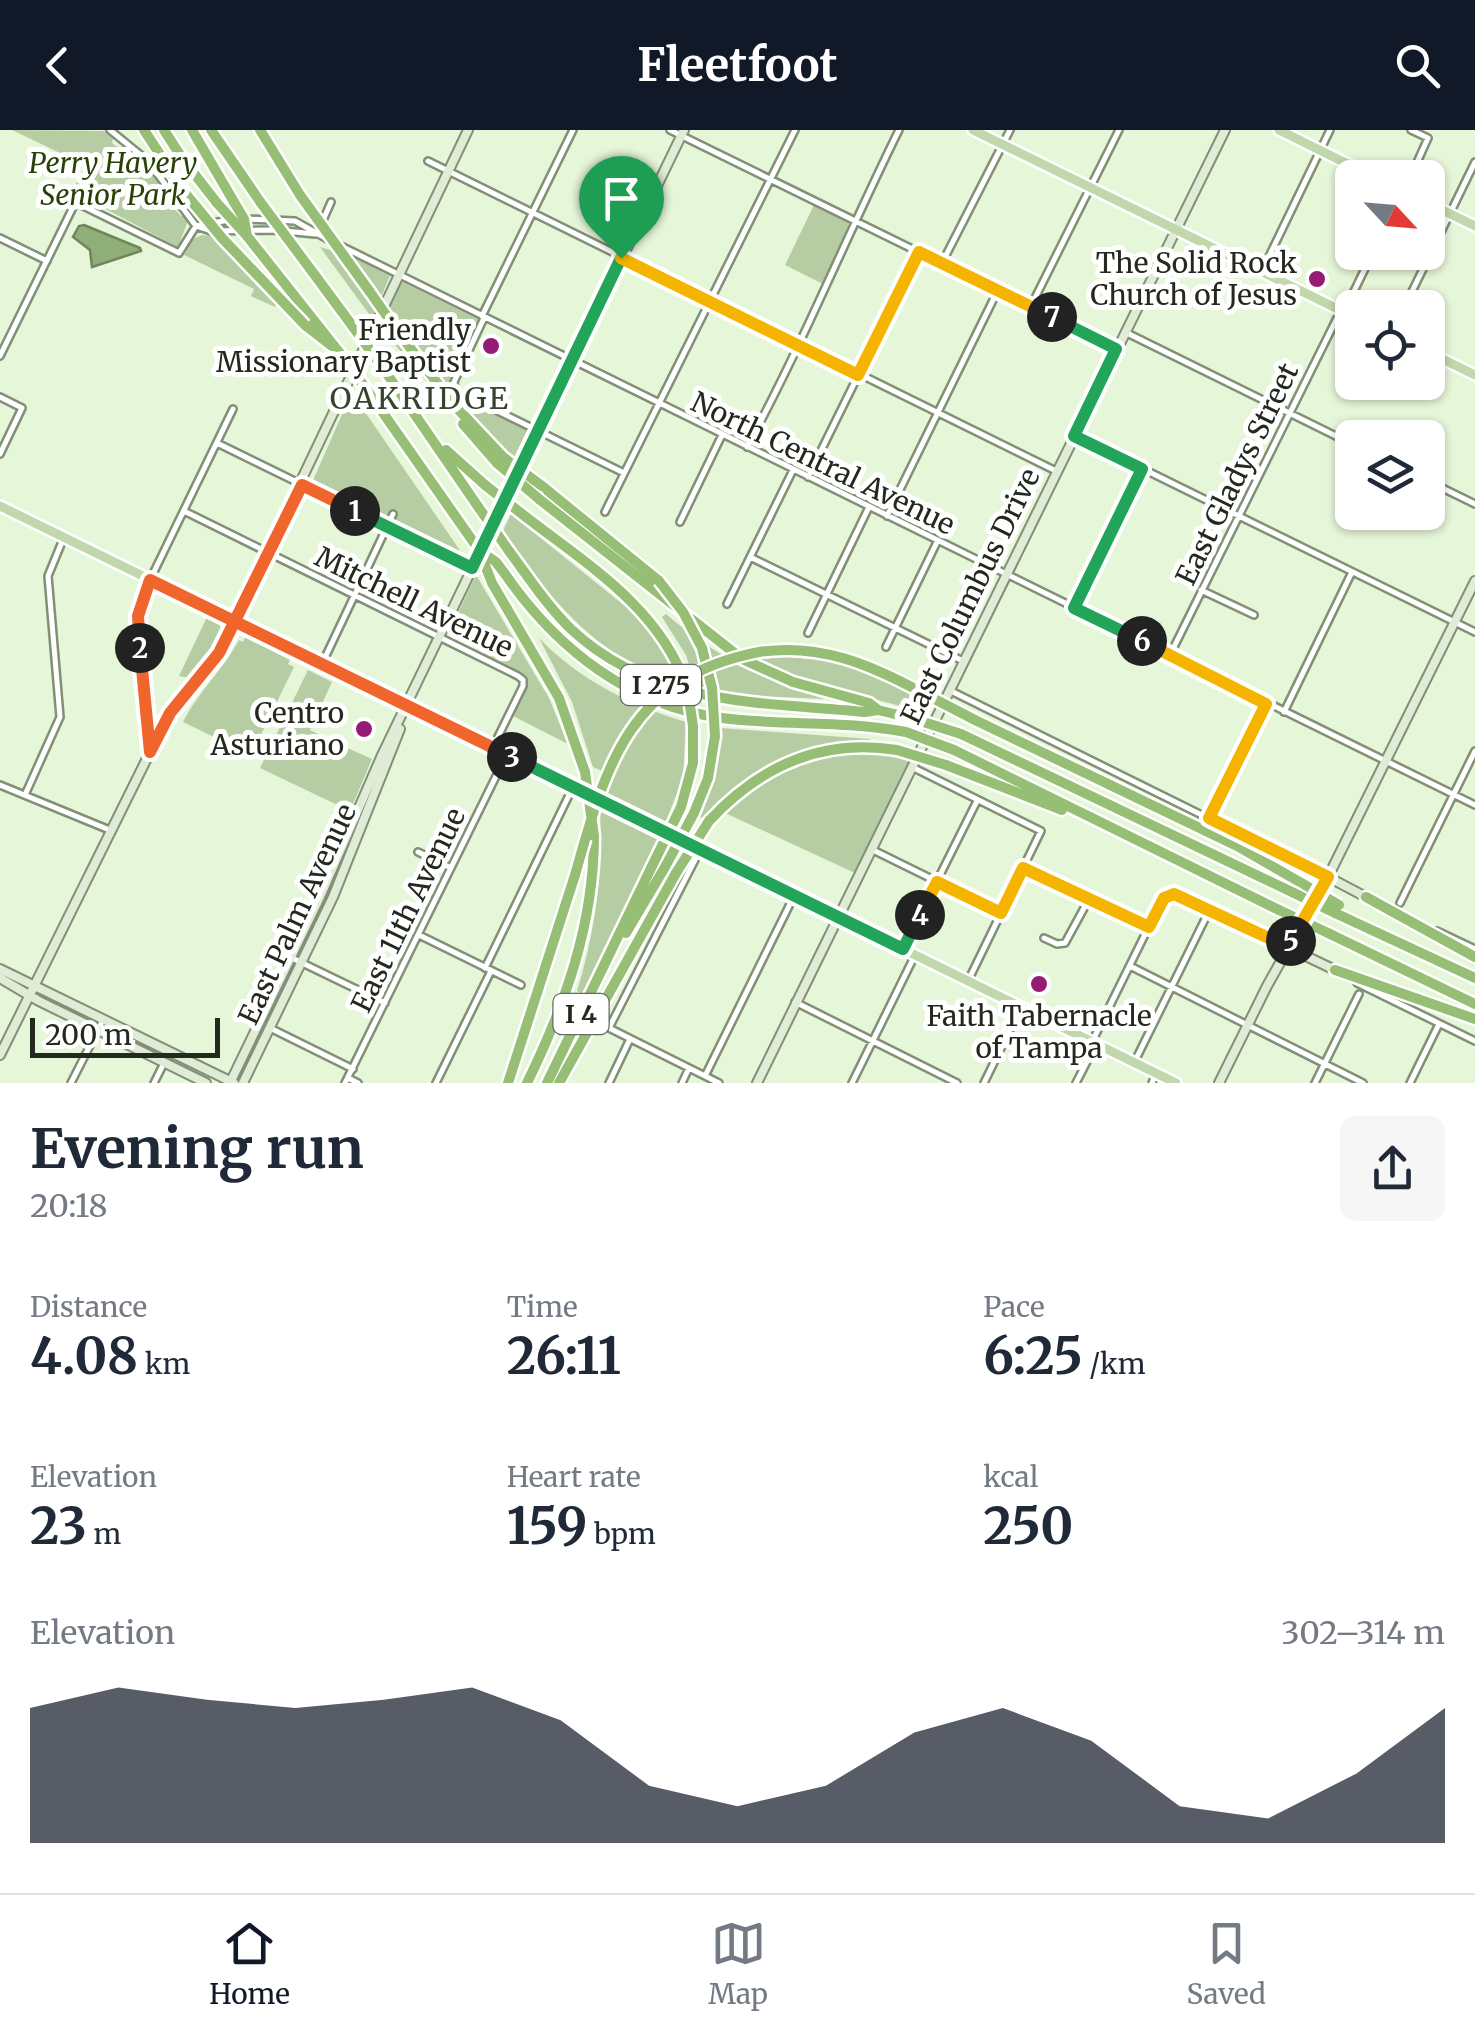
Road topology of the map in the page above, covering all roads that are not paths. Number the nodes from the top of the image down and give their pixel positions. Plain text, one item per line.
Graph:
1 (144, 130) edge
2 (164, 130) edge
3 (192, 130) edge
4 (211, 130) edge
5 (468, 130) edge
6 (573, 130) edge
7 (670, 130) edge
8 (795, 130) edge
9 (899, 130) edge
10 (972, 130) edge
11 (1010, 130) edge
12 (1119, 130) edge
13 (1225, 130) edge
14 (1279, 130) edge
15 (1330, 130) edge
16 (1412, 130) edge
17 (110, 131) edge
18 (262, 132) edge
19 (683, 133) edge
20 (1002, 145) junction
21 (1321, 150) junction
22 (1341, 160) edge
23 (1418, 160) edge
24 (428, 161) dead end
25 (1475, 162) edge
26 (448, 171) junction
27 (771, 180) junction
28 (1091, 187) junction
29 (331, 202) dead end
30 (1445, 212) edge
31 (532, 214) junction
32 (1450, 214) junction
33 (192, 217) junction
34 (854, 221) junction
35 (206, 222) junction
36 (196, 226) junction
37 (1475, 226) edge
38 (1176, 229) junction
39 (317, 234) junction
40 (247, 236) junction
41 (0, 238) edge
42 (919, 252) junction
43 (621, 258) junction
44 (47, 261) junction
45 (942, 263) junction
46 (1262, 271) junction
47 (397, 274) junction
48 (998, 290) junction
49 (1413, 290) edge
50 (710, 302) junction
51 (1031, 307) junction
52 (1335, 307) edge
53 (483, 318) junction
54 (1125, 332) junction
55 (1335, 332) edge
56 (798, 346) junction
57 (1116, 349) junction
58 (339, 352) junction
59 (0, 356) edge
60 (571, 360) junction
61 (1445, 360) edge
62 (858, 375) junction
63 (1475, 375) edge
64 (0, 397) edge
65 (658, 404) junction
66 (234, 409) dead end
67 (1290, 413) junction
68 (937, 414) junction
69 (425, 426) junction
70 (539, 429) junction
71 (722, 436) junction
72 (1074, 436) junction
73 (1335, 436) edge
74 (217, 443) junction
75 (747, 448) junction
76 (0, 454) edge
77 (500, 460) junction
78 (1142, 469) junction
79 (793, 470) junction
80 (1056, 471) junction
81 (624, 473) junction
82 (808, 477) junction
83 (302, 485) junction
84 (1445, 489) edge
85 (1475, 504) edge
86 (0, 506) edge
87 (869, 507) junction
88 (184, 512) junction
89 (605, 512) dead end
90 (393, 514) dead end
91 (1238, 515) junction
92 (887, 516) junction
93 (680, 522) dead end
94 (387, 527) junction
95 (64, 537) junction
96 (938, 540) junction
97 (480, 550) junction
98 (268, 553) junction
99 (750, 556) junction
100 (472, 568) junction
101 (1352, 572) junction
102 (1006, 574) junction
103 (150, 580) junction
104 (1475, 582) edge
105 (1201, 590) junction
106 (827, 594) junction
107 (354, 595) junction
108 (726, 604) dead end
109 (1074, 608) junction
110 (1254, 615) dead end
111 (235, 621) junction
112 (1455, 622) junction
113 (896, 628) junction
114 (1475, 632) edge
115 (808, 633) dead end
116 (439, 637) junction
117 (886, 646) dead end
118 (1170, 655) junction
119 (963, 661) junction
120 (322, 664) junction
121 (949, 690) junction
122 (1266, 704) junction
123 (407, 705) junction
124 (878, 710) junction
125 (1284, 712) junction
126 (493, 748) junction
127 (1475, 751) edge
128 (150, 752) junction
129 (507, 754) junction
130 (1386, 762) junction
131 (911, 766) junction
132 (0, 786) edge
133 (573, 787) junction
134 (1454, 794) junction
135 (25, 795) junction
136 (977, 801) junction
137 (1475, 805) edge
138 (1093, 818) junction
139 (1209, 818) junction
140 (112, 831) junction
141 (870, 849) junction
142 (700, 850) junction
143 (418, 852) dead end
144 (659, 865) junction
145 (451, 868) junction
146 (1023, 868) junction
147 (1328, 877) junction
148 (937, 882) junction
149 (794, 896) junction
150 (1366, 897) joint
151 (1088, 899) junction
152 (1400, 903) dead end
153 (1210, 909) junction
154 (1337, 909) junction
155 (1001, 913) junction
156 (836, 916) junction
157 (1149, 927) junction
158 (419, 935) junction
159 (1044, 938) dead end
160 (1475, 938) edge
161 (1288, 947) junction
162 (903, 949) junction
163 (1474, 951) edge
164 (916, 955) junction
165 (292, 958) junction
166 (302, 962) junction
167 (1130, 966) junction
168 (0, 969) edge
169 (488, 969) junction
170 (1335, 970) junction
171 (0, 978) edge
172 (1475, 978) edge
173 (968, 981) junction
174 (521, 985) dead end
175 (1172, 986) junction
176 (32, 991) junction
177 (1359, 994) dead end
178 (795, 1002) junction
179 (385, 1003) junction
180 (1475, 1004) edge
181 (1021, 1008) junction
182 (1475, 1019) edge
183 (102, 1020) junction
184 (1248, 1024) junction
185 (1439, 1024) junction
186 (270, 1028) junction
187 (98, 1030) junction
188 (630, 1040) junction
189 (872, 1041) junction
190 (1475, 1041) edge
191 (1094, 1043) junction
192 (0, 1055) edge
193 (164, 1062) junction
194 (1134, 1063) junction
195 (1324, 1064) junction
196 (353, 1068) junction
197 (689, 1068) junction
198 (705, 1076) junction
199 (1154, 1078) edge
200 (346, 1081) edge
201 (231, 1082) edge
202 (72, 1083) edge
203 (154, 1083) edge
204 (206, 1083) edge
205 (243, 1083) edge
206 (358, 1083) edge
207 (436, 1083) edge
208 (508, 1083) edge
209 (527, 1083) edge
210 (546, 1083) edge
211 (559, 1083) edge
212 (609, 1083) edge
213 (682, 1083) edge
214 (719, 1083) edge
215 (757, 1083) edge
216 (852, 1083) edge
217 (958, 1083) edge
218 (984, 1083) edge
219 (1076, 1083) edge
220 (1176, 1083) edge
221 (1219, 1083) edge
222 (1315, 1083) edge
223 (1363, 1083) edge
224 (1410, 1083) edge

1 - 58 highway, bridge
2 - 40 highway, I 275, bridge
3 - 40 highway, bridge
4 - 69 highway, I 275, bridge
5 - 26 street
6 - 31 street
7 - 19 street
8 - 27 street
9 - 34 street
10 - 20 main road
11 - 20 street
12 - 28 street
13 - 38 street, East Columbus Drive
14 - 21 main road
15 - 21 street
16 - 23 street
17 - 33 street
18 - 77 highway, bridge
19 - 27 street
19 - 43 street, East Palm Avenue
20 - 28 main road
20 - 45 street
21 - 22 main road
21 - 46 street
24 - 26 street
25 - 32 street
26 - 31 street
26 - 47 street
27 - 34 street
27 - 50 street
28 - 38 main road
28 - 51 street
29 - 39 street
30 - 32 main road
31 - 43 street
31 - 53 street
32 - 37 main road
32 - 49 street
33 - 35 street
33 - 36 street
34 - 42 street
34 - 56 street
35 - 36 street, North Central Avenue
35 - 39 street, North Central Avenue
36 - 39 street, North Central Avenue
36 - 44 street
38 - 46 main road
38 - 54 street, East Columbus Drive
39 - 47 street, North Central Avenue
40 - 58 highway, I 275
41 - 44 street
42 - 45 street
42 - 62 street
43 - 50 street
43 - 60 street, East Palm Avenue
44 - 59 street
45 - 48 street
46 - 52 main road
47 - 53 street, North Central Avenue
47 - 83 street
48 - 51 street
48 - 68 street
50 - 56 street
50 - 65 street
51 - 57 street
53 - 60 street, North Central Avenue
53 - 70 street
54 - 57 street, East Columbus Drive
54 - 67 street
55 - 67 street, East Gladys Street
56 - 62 street
56 - 75 street
57 - 72 street, East Columbus Drive
58 - 97 highway, I 275, bridge
60 - 65 street, North Central Avenue
60 - 70 street, East Palm Avenue
61 - 63 main road
62 - 68 street
62 - 82 street
64 - 76 street
65 - 71 street, North Central Avenue
65 - 81 street
66 - 74 street
67 - 73 street
67 - 91 street, East Gladys Street
68 - 80 street
68 - 92 street
69 - 124 highway, I 275, bridge
69 - 144 highway, bridge
70 - 81 street
70 - 100 street, East Palm Avenue
71 - 75 street, North Central Avenue
71 - 93 street
72 - 78 street
72 - 80 street, East Columbus Drive
74 - 83 street
74 - 88 street
75 - 79 street, North Central Avenue
77 - 124 highway, bridge
77 - 144 highway, bridge
78 - 91 street
78 - 109 street
79 - 82 street, North Central Avenue
79 - 99 street
80 - 102 street, East Columbus Drive
81 - 89 street
82 - 87 street, North Central Avenue
83 - 94 street
83 - 98 street
84 - 85 street
86 - 95 main road
87 - 92 street, North Central Avenue
87 - 106 street
88 - 98 street, Mitchell Avenue
88 - 103 street
90 - 94 street
91 - 101 street
91 - 105 street, East Gladys Street
92 - 96 street, North Central Avenue
94 - 100 street
94 - 107 street
95 - 103 main road
95 - 135 street
96 - 102 street, North Central Avenue
96 - 113 street
97 - 138 highway, I 275, bridge
97 - 209 highway, bridge
98 - 107 street, Mitchell Avenue
98 - 111 street
99 - 106 street
99 - 108 street
100 - 116 street, East Palm Avenue
101 - 112 street
101 - 125 street
102 - 109 street, North Central Avenue
102 - 119 street, East Columbus Drive
103 - 111 main road
103 - 128 street
104 - 112 street
105 - 110 street
105 - 118 street, East Gladys Street
106 - 113 street
106 - 115 street
107 - 116 street, Mitchell Avenue
107 - 120 street
109 - 118 street, North Central Avenue
111 - 120 main road
111 - 128 street
112 - 114 street
112 - 130 street
113 - 117 street
113 - 119 street
116 - 123 street, East Palm Avenue
116 - 126 street, Mitchell Avenue
118 - 122 street, North Central Avenue
119 - 121 street, East Columbus Drive
120 - 123 main road
121 - 131 street, East Columbus Drive
121 - 139 street
122 - 125 street, North Central Avenue
122 - 139 street
123 - 126 main road
123 - 165 street, East Palm Avenue
123 - 166 street, East Palm Avenue
124 - 154 highway, I 275, bridge
125 - 130 street, North Central Avenue
126 - 129 main road
127 - 134 street
128 - 140 street
129 - 133 main road
129 - 145 street, East 11th Avenue
130 - 134 street, North Central Avenue
130 - 147 street
131 - 136 street
131 - 141 street, East Columbus Drive
132 - 135 street
133 - 142 main road
133 - 169 street
134 - 137 street, North Central Avenue
134 - 152 street
135 - 140 street
136 - 146 street
136 - 148 street
138 - 180 highway, I 275, bridge
138 - 211 highway, bridge
139 - 147 street
140 - 176 street
141 - 148 street
141 - 156 street, East Columbus Drive
142 - 149 main road
142 - 188 street
143 - 145 street
144 - 210 highway, I 4
145 - 158 street, East 11th Avenue
146 - 151 street
146 - 155 street
147 - 150 street
147 - 161 street
148 - 155 street
148 - 162 street
149 - 156 main road
149 - 198 street
150 - 163 highway
151 - 157 street
151 - 159 street
153 - 157 street
153 - 161 street
153 - 175 street
154 - 172 highway, I 275
154 - 208 highway, bridge
155 - 173 street
156 - 162 main road
156 - 178 street, East Columbus Drive
157 - 167 street
158 - 169 street
158 - 179 street, East 11th Avenue
160 - 163 street
161 - 170 street
161 - 184 street
162 - 164 main road
164 - 173 main road
164 - 189 street
165 - 166 street
165 - 201 street, East Palm Avenue
166 - 179 street
166 - 186 street, East Palm Avenue
167 - 175 street
167 - 191 street
168 - 176 street
169 - 174 street
169 - 207 street
170 - 182 highway
170 - 185 street
171 - 176 street
173 - 181 main road
175 - 184 street
175 - 194 street
176 - 183 street
176 - 187 street
176 - 192 street
177 - 195 street
178 - 189 street
178 - 215 street, East Columbus Drive
179 - 196 street, East 11th Avenue
181 - 191 main road
181 - 218 street
183 - 187 street
183 - 201 street
184 - 195 street
184 - 221 street
185 - 190 street
185 - 224 street
186 - 196 street
186 - 205 street, East Palm Avenue
187 - 193 street
187 - 202 street
188 - 197 street
188 - 212 street
189 - 216 street
189 - 217 street
191 - 194 main road
191 - 219 street
193 - 203 street
193 - 204 street
194 - 199 main road
195 - 222 street
195 - 223 street
196 - 200 street, East 11th Avenue
197 - 198 street
197 - 213 street
198 - 214 street
199 - 220 main road
200 - 206 street

